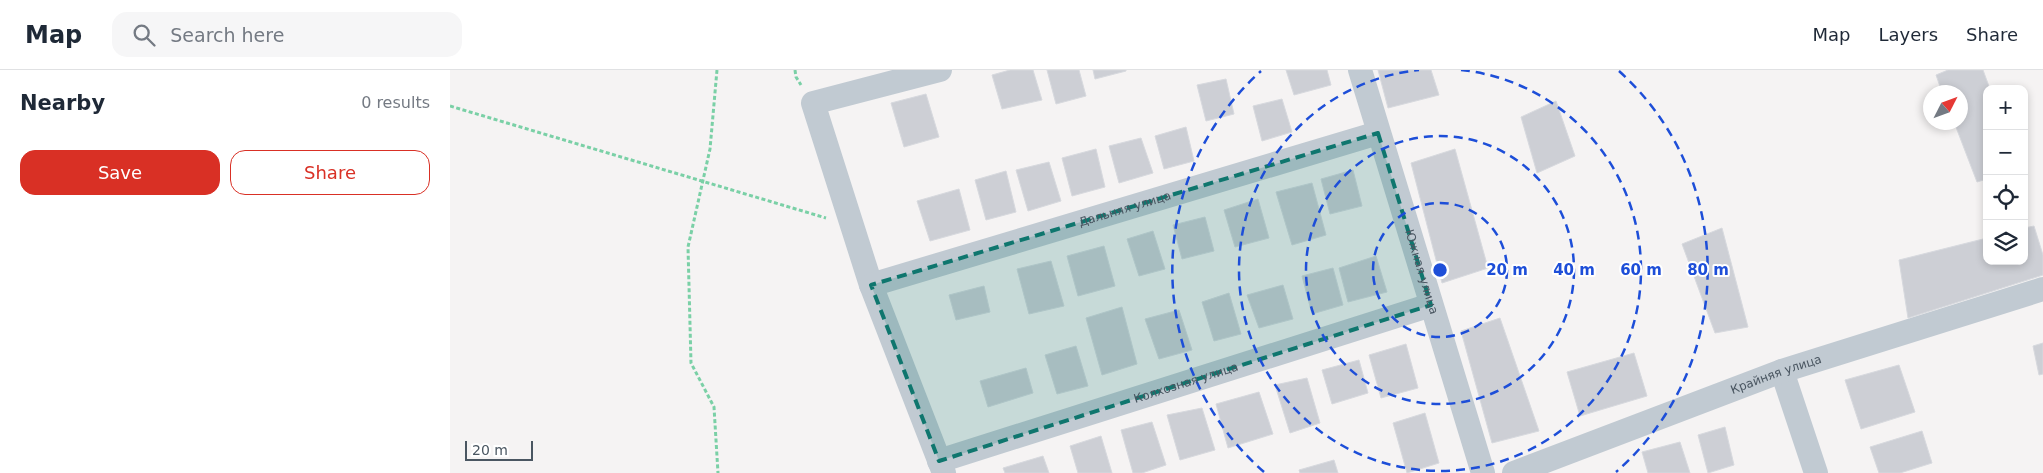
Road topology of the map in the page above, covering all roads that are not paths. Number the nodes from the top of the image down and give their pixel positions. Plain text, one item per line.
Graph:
1 (940, 70) edge
2 (1360, 70) edge
3 (1378, 133) junction
4 (871, 284) junction
5 (2043, 289) edge
6 (1431, 305) junction
7 (1782, 371) junction
8 (941, 467) edge
9 (1483, 473) edge
10 (1514, 473) edge
11 (1816, 473) edge

1 - 4 street
2 - 3 street, Южная улица
3 - 4 street, Дальняя улица
3 - 6 street, Южная улица
4 - 8 street
5 - 7 street, Крайняя улица
6 - 8 street, Колхозная улица
6 - 9 street, Южная улица
7 - 10 street, Крайняя улица
7 - 11 street

